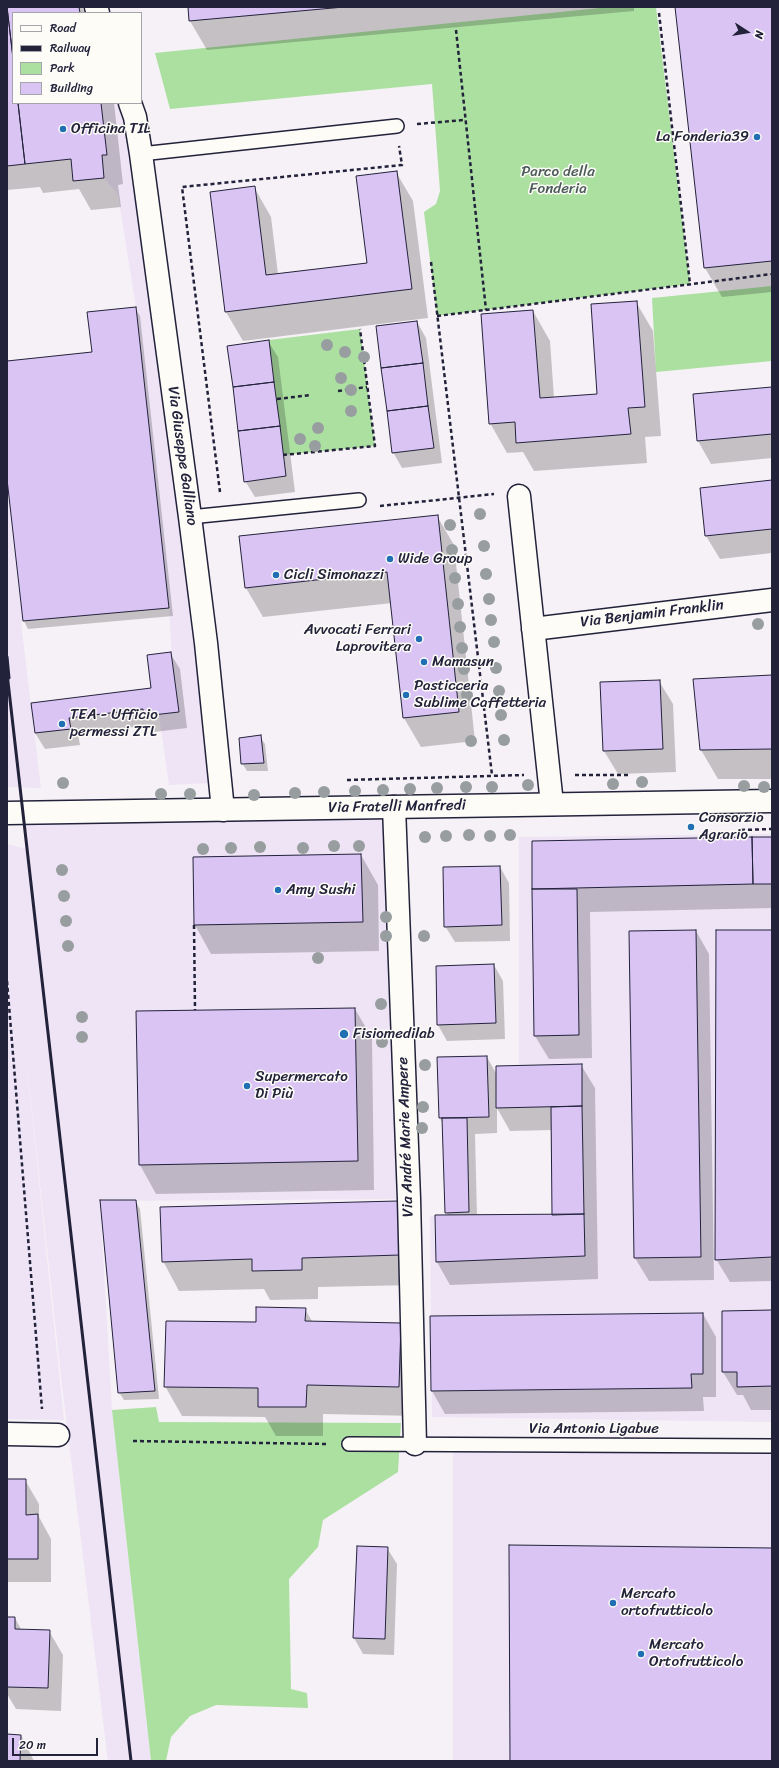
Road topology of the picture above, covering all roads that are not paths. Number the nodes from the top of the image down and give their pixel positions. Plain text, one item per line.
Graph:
1 (130, 104) edge
2 (397, 126) road end
3 (141, 154) junction
4 (519, 496) road end
5 (359, 500) road end
6 (190, 517) junction
7 (772, 600) edge
8 (533, 629) junction
9 (772, 801) edge
10 (552, 804) junction
11 (394, 807) junction
12 (223, 810) junction
13 (15, 813) edge
14 (7, 1434) edge
15 (50, 1435) road end
16 (349, 1444) road end
17 (415, 1444) junction
18 (772, 1446) edge

1 - 3 street, Via Giuseppe Galliano
2 - 3 lane
3 - 6 street, Via Giuseppe Galliano
4 - 8 street
5 - 6 lane
6 - 12 street, Via Giuseppe Galliano
7 - 8 street, Via Benjamin Franklin
8 - 10 street
9 - 10 street, Via Fratelli Manfredi
10 - 11 street, Via Fratelli Manfredi
11 - 12 street, Via Fratelli Manfredi
11 - 17 street, Via André Marie Ampere
12 - 13 street, Via Fratelli Manfredi
14 - 15 street
16 - 17 lane, Via Antonio Ligabue
17 - 18 lane, Via Antonio Ligabue

